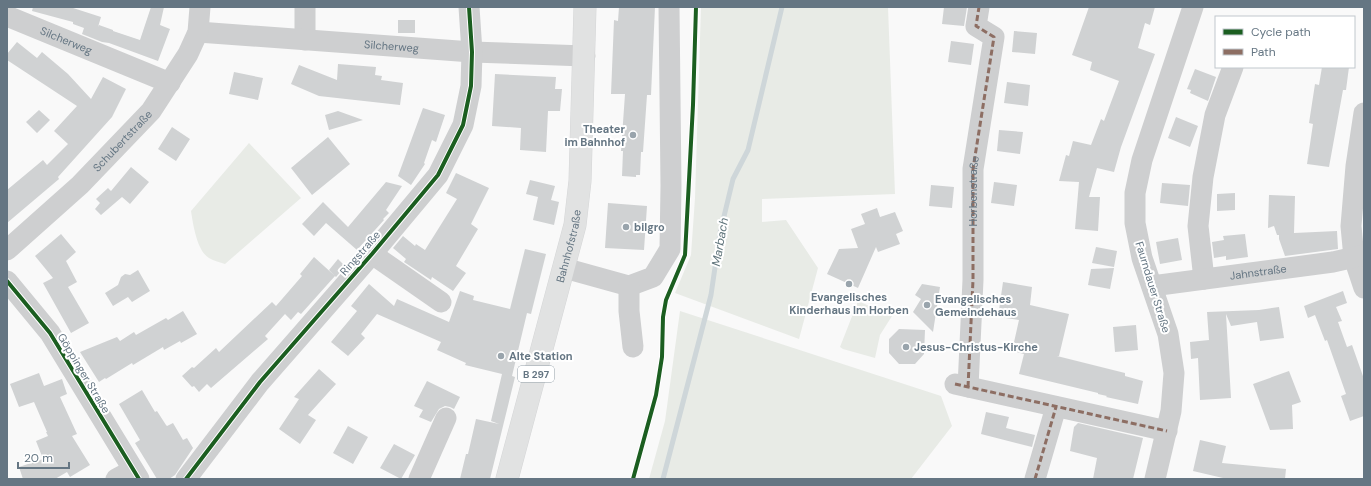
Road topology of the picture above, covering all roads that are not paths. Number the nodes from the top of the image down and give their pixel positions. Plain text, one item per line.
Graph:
1 (200, 7) edge
2 (305, 7) edge
3 (469, 7) edge
4 (585, 7) edge
5 (669, 7) edge
6 (979, 7) edge
7 (1193, 7) edge
8 (10, 15) edge
9 (198, 32) junction
10 (305, 40) junction
11 (472, 52) junction
12 (585, 56) junction
13 (1233, 68) edge
14 (170, 83) junction
15 (1364, 113) edge
16 (7, 250) edge
17 (372, 254) junction
18 (1359, 256) edge
19 (564, 268) junction
20 (1204, 279) junction
21 (7, 281) edge
22 (629, 286) junction
23 (1152, 286) junction
24 (1364, 288) edge
25 (441, 302) dead end
26 (633, 347) dead end
27 (1056, 407) junction
28 (446, 418) dead end
29 (1167, 431) junction
30 (129, 476) edge
31 (186, 479) edge
32 (419, 479) edge
33 (507, 479) edge
34 (1035, 479) edge
35 (1155, 479) edge

1 - 9 street, Schubertstraße
2 - 10 street
3 - 11 street, Ringstraße
4 - 12 main road, Bahnhofstraße / B 297
5 - 22 street
6 - 27 street, Horbenstraße
7 - 23 street, Faurndauer Straße
8 - 14 street, Silcherweg
9 - 10 street, Silcherweg
9 - 14 street, Schubertstraße
10 - 11 street, Silcherweg
11 - 12 street, Silcherweg
11 - 17 street, Ringstraße
12 - 19 main road, Bahnhofstraße / B 297
13 - 20 street
14 - 16 street, Schubertstraße
15 - 18 street
17 - 25 street, Ringstraße
17 - 31 street, Ringstraße
18 - 20 street, Jahnstraße
18 - 24 street
19 - 22 street
19 - 33 main road, Bahnhofstraße / B 297
20 - 23 street, Jahnstraße
21 - 30 street, Göppinger Straße
22 - 26 street
23 - 29 street, Faurndauer Straße
27 - 29 street, Horbenstraße
27 - 34 street
28 - 32 street
29 - 35 street, Faurndauer Straße

